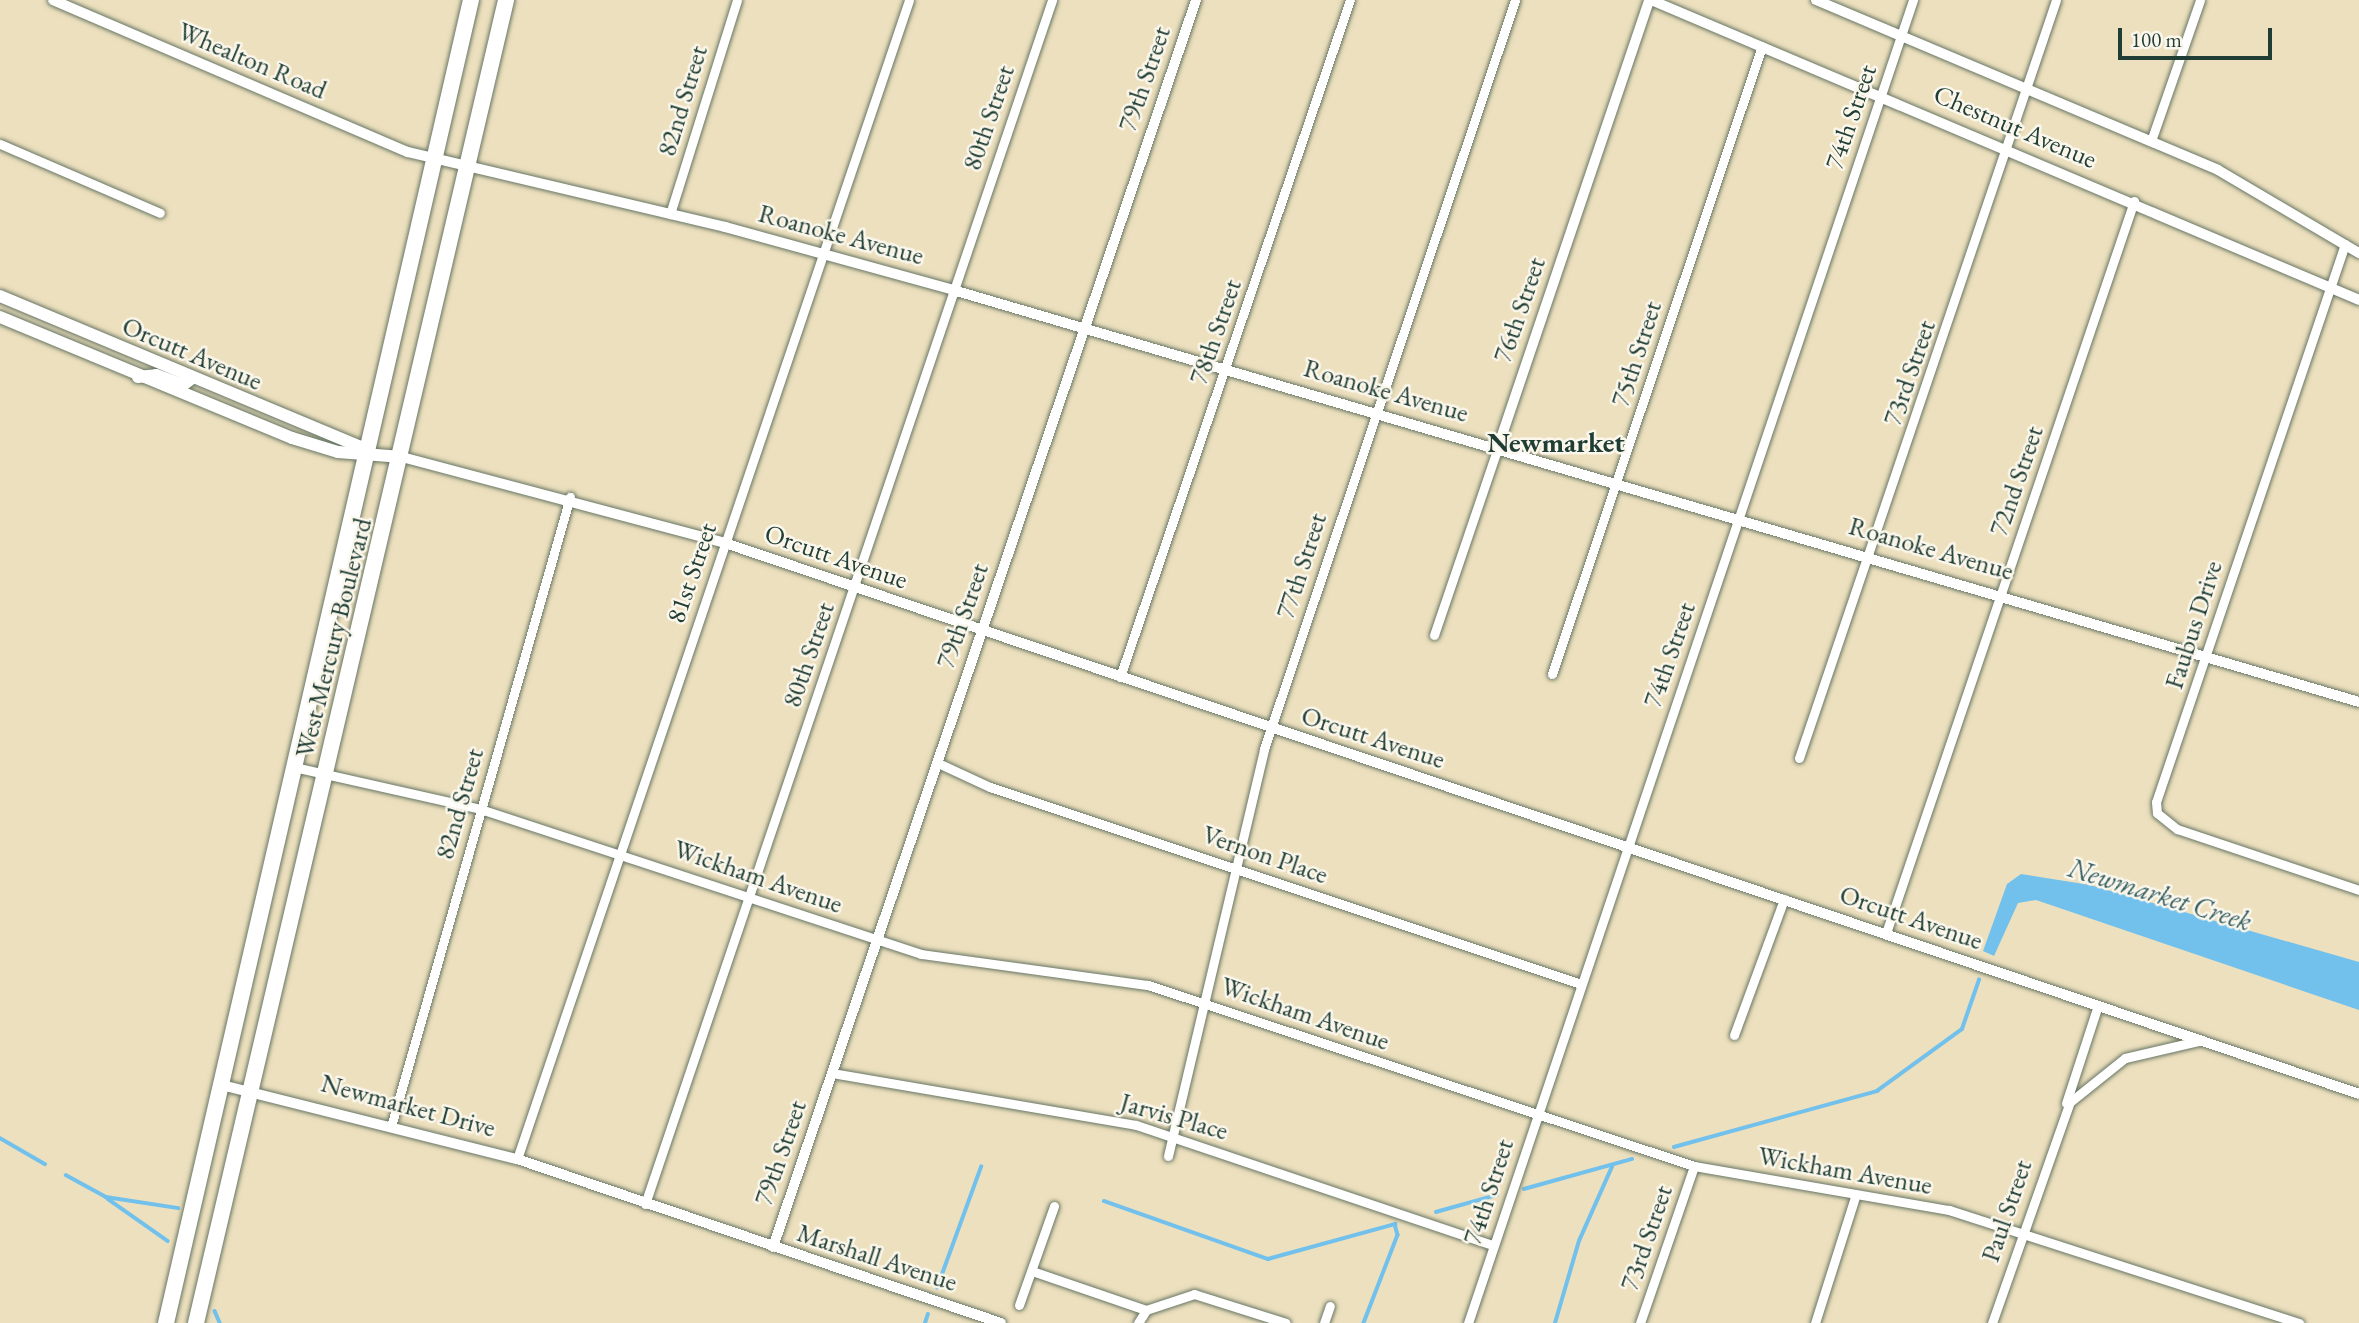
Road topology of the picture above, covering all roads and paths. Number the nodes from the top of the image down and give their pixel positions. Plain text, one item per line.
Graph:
1 (52, 0) edge
2 (471, 0) edge
3 (506, 0) edge
4 (737, 0) edge
5 (909, 0) edge
6 (1052, 0) edge
7 (1196, 0) edge
8 (1350, 0) edge
9 (1515, 0) edge
10 (1650, 0) edge
11 (1816, 0) edge
12 (1913, 0) edge
13 (2056, 0) edge
14 (2200, 0) edge
15 (1901, 35) junction
16 (1762, 46) junction
17 (2027, 89) junction
18 (1881, 95) junction
19 (2151, 141) junction
20 (0, 144) edge
21 (2007, 148) junction
22 (435, 159) junction
23 (467, 167) junction
24 (2134, 201) junction
25 (160, 213) dead end
26 (670, 214) junction
27 (2345, 244) junction
28 (2359, 253) edge
29 (823, 255) junction
30 (2330, 287) junction
31 (953, 290) junction
32 (0, 296) edge
33 (2359, 300) edge
34 (0, 317) edge
35 (1085, 328) junction
36 (1226, 369) junction
37 (138, 377) junction
38 (191, 379) junction
39 (1375, 412) junction
40 (1498, 447) junction
41 (367, 450) junction
42 (402, 457) junction
43 (1617, 481) junction
44 (570, 497) junction
45 (1739, 517) junction
46 (724, 543) junction
47 (1870, 555) junction
48 (854, 586) junction
49 (2001, 593) junction
50 (982, 630) junction
51 (1434, 635) dead end
52 (2206, 654) junction
53 (1552, 674) dead end
54 (1120, 677) junction
55 (2359, 702) edge
56 (1271, 728) junction
57 (1799, 758) dead end
58 (938, 762) junction
59 (294, 766) junction
60 (327, 772) junction
61 (480, 809) junction
62 (1627, 846) junction
63 (620, 852) junction
64 (1240, 869) junction
65 (2359, 890) edge
66 (750, 895) junction
67 (1784, 899) junction
68 (1886, 933) junction
69 (877, 940) junction
70 (1581, 984) junction
71 (1209, 1004) junction
72 (2098, 1005) junction
73 (1734, 1035) dead end
74 (2203, 1041) junction
75 (832, 1073) junction
76 (222, 1084) junction
77 (253, 1090) junction
78 (2359, 1094) edge
79 (2063, 1112) junction
80 (1537, 1114) junction
81 (392, 1123) junction
82 (1173, 1136) junction
83 (1168, 1156) dead end
84 (517, 1159) junction
85 (1694, 1166) junction
86 (580, 1182) joint
87 (1856, 1194) junction
88 (645, 1204) junction
89 (1054, 1206) dead end
90 (2022, 1232) junction
91 (1493, 1245) junction
92 (773, 1247) junction
93 (1032, 1270) junction
94 (1020, 1306) dead end
95 (1330, 1306) dead end
96 (1146, 1310) junction
97 (166, 1323) edge
98 (196, 1323) edge
99 (1001, 1323) edge
100 (1138, 1323) edge
101 (1286, 1323) edge
102 (1324, 1323) edge
103 (1468, 1323) edge
104 (1640, 1323) edge
105 (1815, 1323) edge
106 (1992, 1323) edge
107 (2299, 1323) edge

1 - 22 street, Whealton Road
2 - 22 highway, West Mercury Boulevard
3 - 23 highway, West Mercury Boulevard
4 - 26 street, 82nd Street
5 - 29 street, 81st Street
6 - 31 street, 80th Street
7 - 35 street, 79th Street
8 - 36 street, 78th Street
9 - 39 street, 77th Street
10 - 16 street, Chestnut Avenue
10 - 40 street, 76th Street
11 - 15 street, Chestnut Avenue
12 - 15 street, 74th Street
13 - 17 street, 73rd Street
14 - 19 street
15 - 17 street, Chestnut Avenue
15 - 18 street, 74th Street
16 - 18 street, Chestnut Avenue
16 - 43 street, 75th Street
17 - 19 street, Chestnut Avenue
17 - 21 street, 73rd Street
18 - 21 street, Chestnut Avenue
18 - 45 street, 74th Street
19 - 27 street, Chestnut Avenue
20 - 25 street
21 - 24 street, Chestnut Avenue
21 - 47 street, 73rd Street
22 - 23 street, Roanoke Avenue
22 - 41 highway, West Mercury Boulevard
23 - 26 street, Roanoke Avenue
23 - 42 highway, West Mercury Boulevard
24 - 30 street, Chestnut Avenue
24 - 49 street, 72nd Street
26 - 29 street, Roanoke Avenue
27 - 28 street, Chestnut Avenue
27 - 30 street, Faubus Drive
29 - 31 street, Roanoke Avenue
29 - 46 street, 81st Street
30 - 33 street, Chestnut Avenue
30 - 52 street, Faubus Drive
31 - 35 street, Roanoke Avenue
31 - 48 street, 80th Street
32 - 38 main road, Orcutt Avenue
34 - 37 main road, Orcutt Avenue
35 - 36 street, Roanoke Avenue
35 - 50 street, 79th Street
36 - 39 street, Roanoke Avenue
36 - 54 street, 78th Street
37 - 38 main road
37 - 41 main road, Orcutt Avenue
38 - 41 main road, Orcutt Avenue
39 - 40 street, Roanoke Avenue
39 - 56 street, 77th Street
40 - 43 street, Roanoke Avenue
40 - 51 street, 76th Street
41 - 42 main road, Orcutt Avenue
41 - 59 highway, West Mercury Boulevard
42 - 44 street, Orcutt Avenue
42 - 60 highway, West Mercury Boulevard
43 - 45 street, Roanoke Avenue
43 - 53 street, 75th Street
44 - 46 street, Orcutt Avenue
44 - 61 street, 82nd Street
45 - 47 street, Roanoke Avenue
45 - 62 street, 74th Street
46 - 48 street, Orcutt Avenue
46 - 63 street, 81st Street
47 - 49 street, Roanoke Avenue
47 - 57 street, 73rd Street
48 - 50 street, Orcutt Avenue
48 - 66 street, 80th Street
49 - 52 street, Roanoke Avenue
49 - 68 street, 72nd Street
50 - 54 street, Orcutt Avenue
50 - 58 street, 79th Street
52 - 55 street, Roanoke Avenue
52 - 65 street, Faubus Drive
54 - 56 street, Orcutt Avenue
56 - 62 street, Orcutt Avenue
56 - 64 street, 77th Street
58 - 64 street, Vernon Place
58 - 69 street, 79th Street
59 - 60 street, Wickham Avenue
59 - 76 highway, West Mercury Boulevard
60 - 61 street, Wickham Avenue
60 - 77 highway, West Mercury Boulevard
61 - 63 street, Wickham Avenue
61 - 81 street, 82nd Street
62 - 67 street, Orcutt Avenue
62 - 70 street, 74th Street
63 - 66 street, Wickham Avenue
63 - 84 street, 81st Street
64 - 70 street, Vernon Place
64 - 71 street, 77th Street
66 - 69 street, Wickham Avenue
66 - 88 street, 80th Street
67 - 68 street, Orcutt Avenue
67 - 73 street
68 - 72 street, Orcutt Avenue
69 - 71 street, Wickham Avenue
69 - 75 street, 79th Street
70 - 80 street, 74th Street
71 - 80 street, Wickham Avenue
71 - 82 street, 77th Street
72 - 74 street, Orcutt Avenue
72 - 79 street, Paul Street
74 - 78 street, Orcutt Avenue
74 - 79 street, Paul Street
75 - 82 street, Jarvis Place
75 - 92 street, 79th Street
76 - 77 street, Newmarket Drive
76 - 97 highway, West Mercury Boulevard
77 - 81 street, Newmarket Drive
77 - 98 highway, West Mercury Boulevard
79 - 90 street, Paul Street
80 - 85 street, Wickham Avenue
80 - 91 street, 74th Street
81 - 84 street, Newmarket Drive
82 - 83 street, 77th Street
82 - 91 street, Jarvis Place
84 - 86 street, Newmarket Drive
85 - 87 street, Wickham Avenue
85 - 104 street, 73rd Street
86 - 88 street, Marshall Avenue
87 - 90 street, Wickham Avenue
87 - 105 street
88 - 92 street, Marshall Avenue
89 - 93 street
90 - 106 street, Paul Street
90 - 107 street, Wickham Avenue
91 - 103 street, 74th Street
92 - 99 street, Marshall Avenue
93 - 94 street
93 - 96 street
95 - 102 street
96 - 100 street
96 - 101 street

